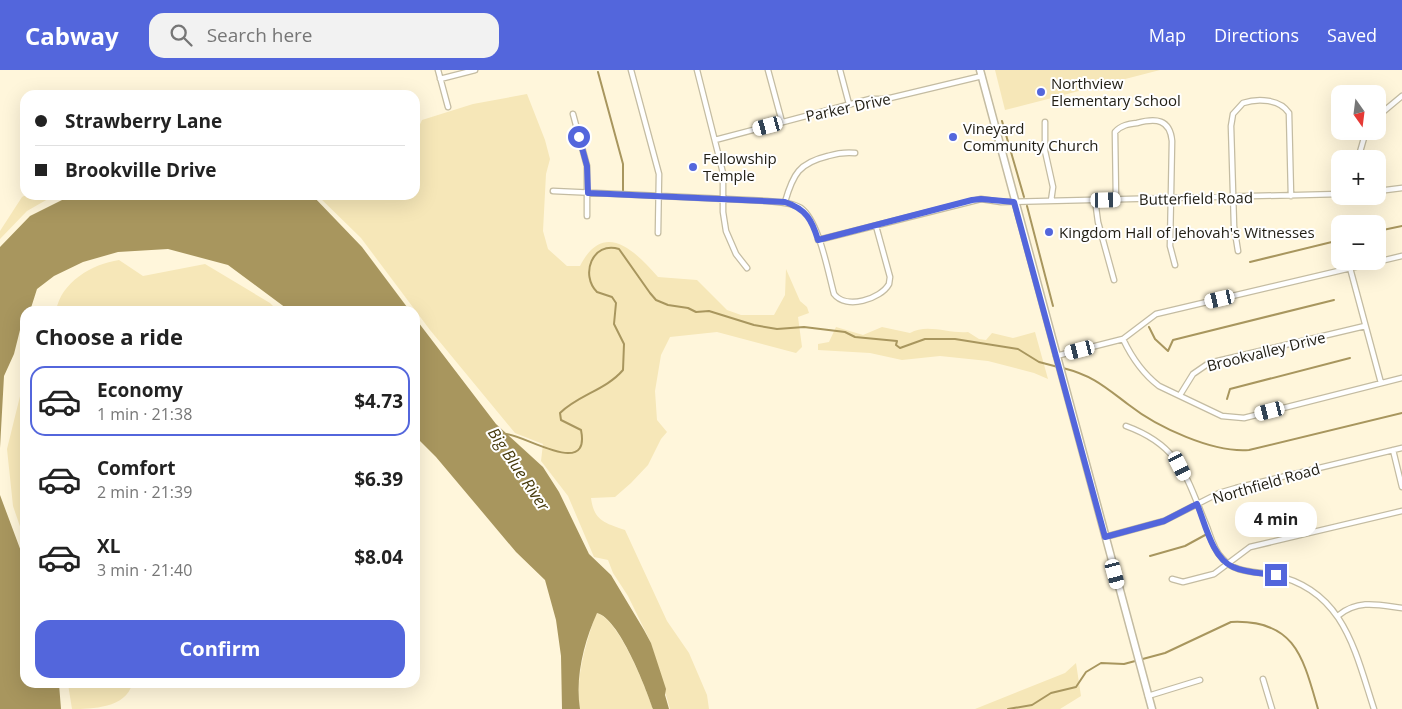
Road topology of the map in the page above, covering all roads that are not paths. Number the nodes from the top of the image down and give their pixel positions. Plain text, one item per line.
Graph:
1 (438, 70) edge
2 (475, 70) edge
3 (631, 70) edge
4 (697, 70) edge
5 (768, 70) edge
6 (840, 70) edge
7 (981, 73) edge
8 (440, 79) junction
9 (1402, 96) edge
10 (850, 104) junction
11 (448, 107) dead end
12 (1386, 109) edge
13 (573, 114) dead end
14 (782, 122) junction
15 (1045, 122) dead end
16 (715, 140) junction
17 (855, 153) dead end
18 (1402, 188) edge
19 (1386, 190) edge
20 (553, 191) dead end
21 (588, 193) junction
22 (1331, 194) edge
23 (1291, 196) junction
24 (660, 197) junction
25 (1233, 197) junction
26 (1173, 198) junction
27 (724, 200) junction
28 (1095, 200) junction
29 (1116, 200) junction
30 (1051, 201) junction
31 (785, 202) junction
32 (1014, 202) junction
33 (586, 216) dead end
34 (876, 226) junction
35 (658, 233) dead end
36 (818, 240) junction
37 (1238, 251) dead end
38 (1402, 256) edge
39 (1386, 260) edge
40 (1175, 265) dead end
41 (747, 268) dead end
42 (1342, 270) edge
43 (1351, 270) edge
44 (1114, 280) dead end
45 (1365, 326) junction
46 (1123, 339) junction
47 (1057, 359) junction
48 (1402, 378) edge
49 (1381, 383) junction
50 (1180, 395) junction
51 (1126, 426) dead end
52 (1402, 448) edge
53 (1393, 450) junction
54 (1402, 487) edge
55 (1197, 504) junction
56 (1402, 511) edge
57 (1105, 537) junction
58 (1228, 564) junction
59 (1172, 579) dead end
60 (1402, 608) edge
61 (1339, 615) junction
62 (1264, 679) dead end
63 (1200, 680) dead end
64 (1148, 696) junction
65 (1152, 709) edge
66 (1272, 709) edge
67 (1374, 709) edge

1 - 8 street
2 - 8 street
3 - 24 street
4 - 16 street
5 - 14 street
6 - 10 street
7 - 10 street, Parker Drive
7 - 32 street
8 - 11 street
9 - 12 street
10 - 14 street, Parker Drive
13 - 21 street
14 - 16 street, Parker Drive
15 - 30 street
16 - 27 street
17 - 31 street
18 - 19 street
20 - 21 street
21 - 24 street
21 - 33 street
22 - 23 street, Butterfield Road
23 - 25 street, Butterfield Road
23 - 25 street
24 - 27 street
24 - 35 street
25 - 26 street, Butterfield Road
25 - 37 street
26 - 29 street, Butterfield Road
26 - 29 street
26 - 40 street
27 - 31 street
27 - 41 street
28 - 29 street, Butterfield Road
28 - 30 street, Butterfield Road
28 - 44 street
30 - 32 street, Butterfield Road
31 - 36 street
32 - 34 street, Butterfield Road
32 - 47 street
34 - 36 street, Butterfield Road
34 - 36 street
38 - 39 street
42 - 46 street
43 - 45 street
45 - 49 street
45 - 50 street, Brookvalley Drive
46 - 47 street
46 - 50 street
47 - 57 street
48 - 49 street
49 - 50 street
51 - 55 street
52 - 53 street, Northfield Road
53 - 54 street
53 - 55 street, Northfield Road
55 - 57 street, Northfield Road
55 - 58 street
56 - 58 street
57 - 64 street
58 - 59 street
58 - 61 street
60 - 61 street
61 - 67 street
62 - 66 street
63 - 64 street
64 - 65 street

